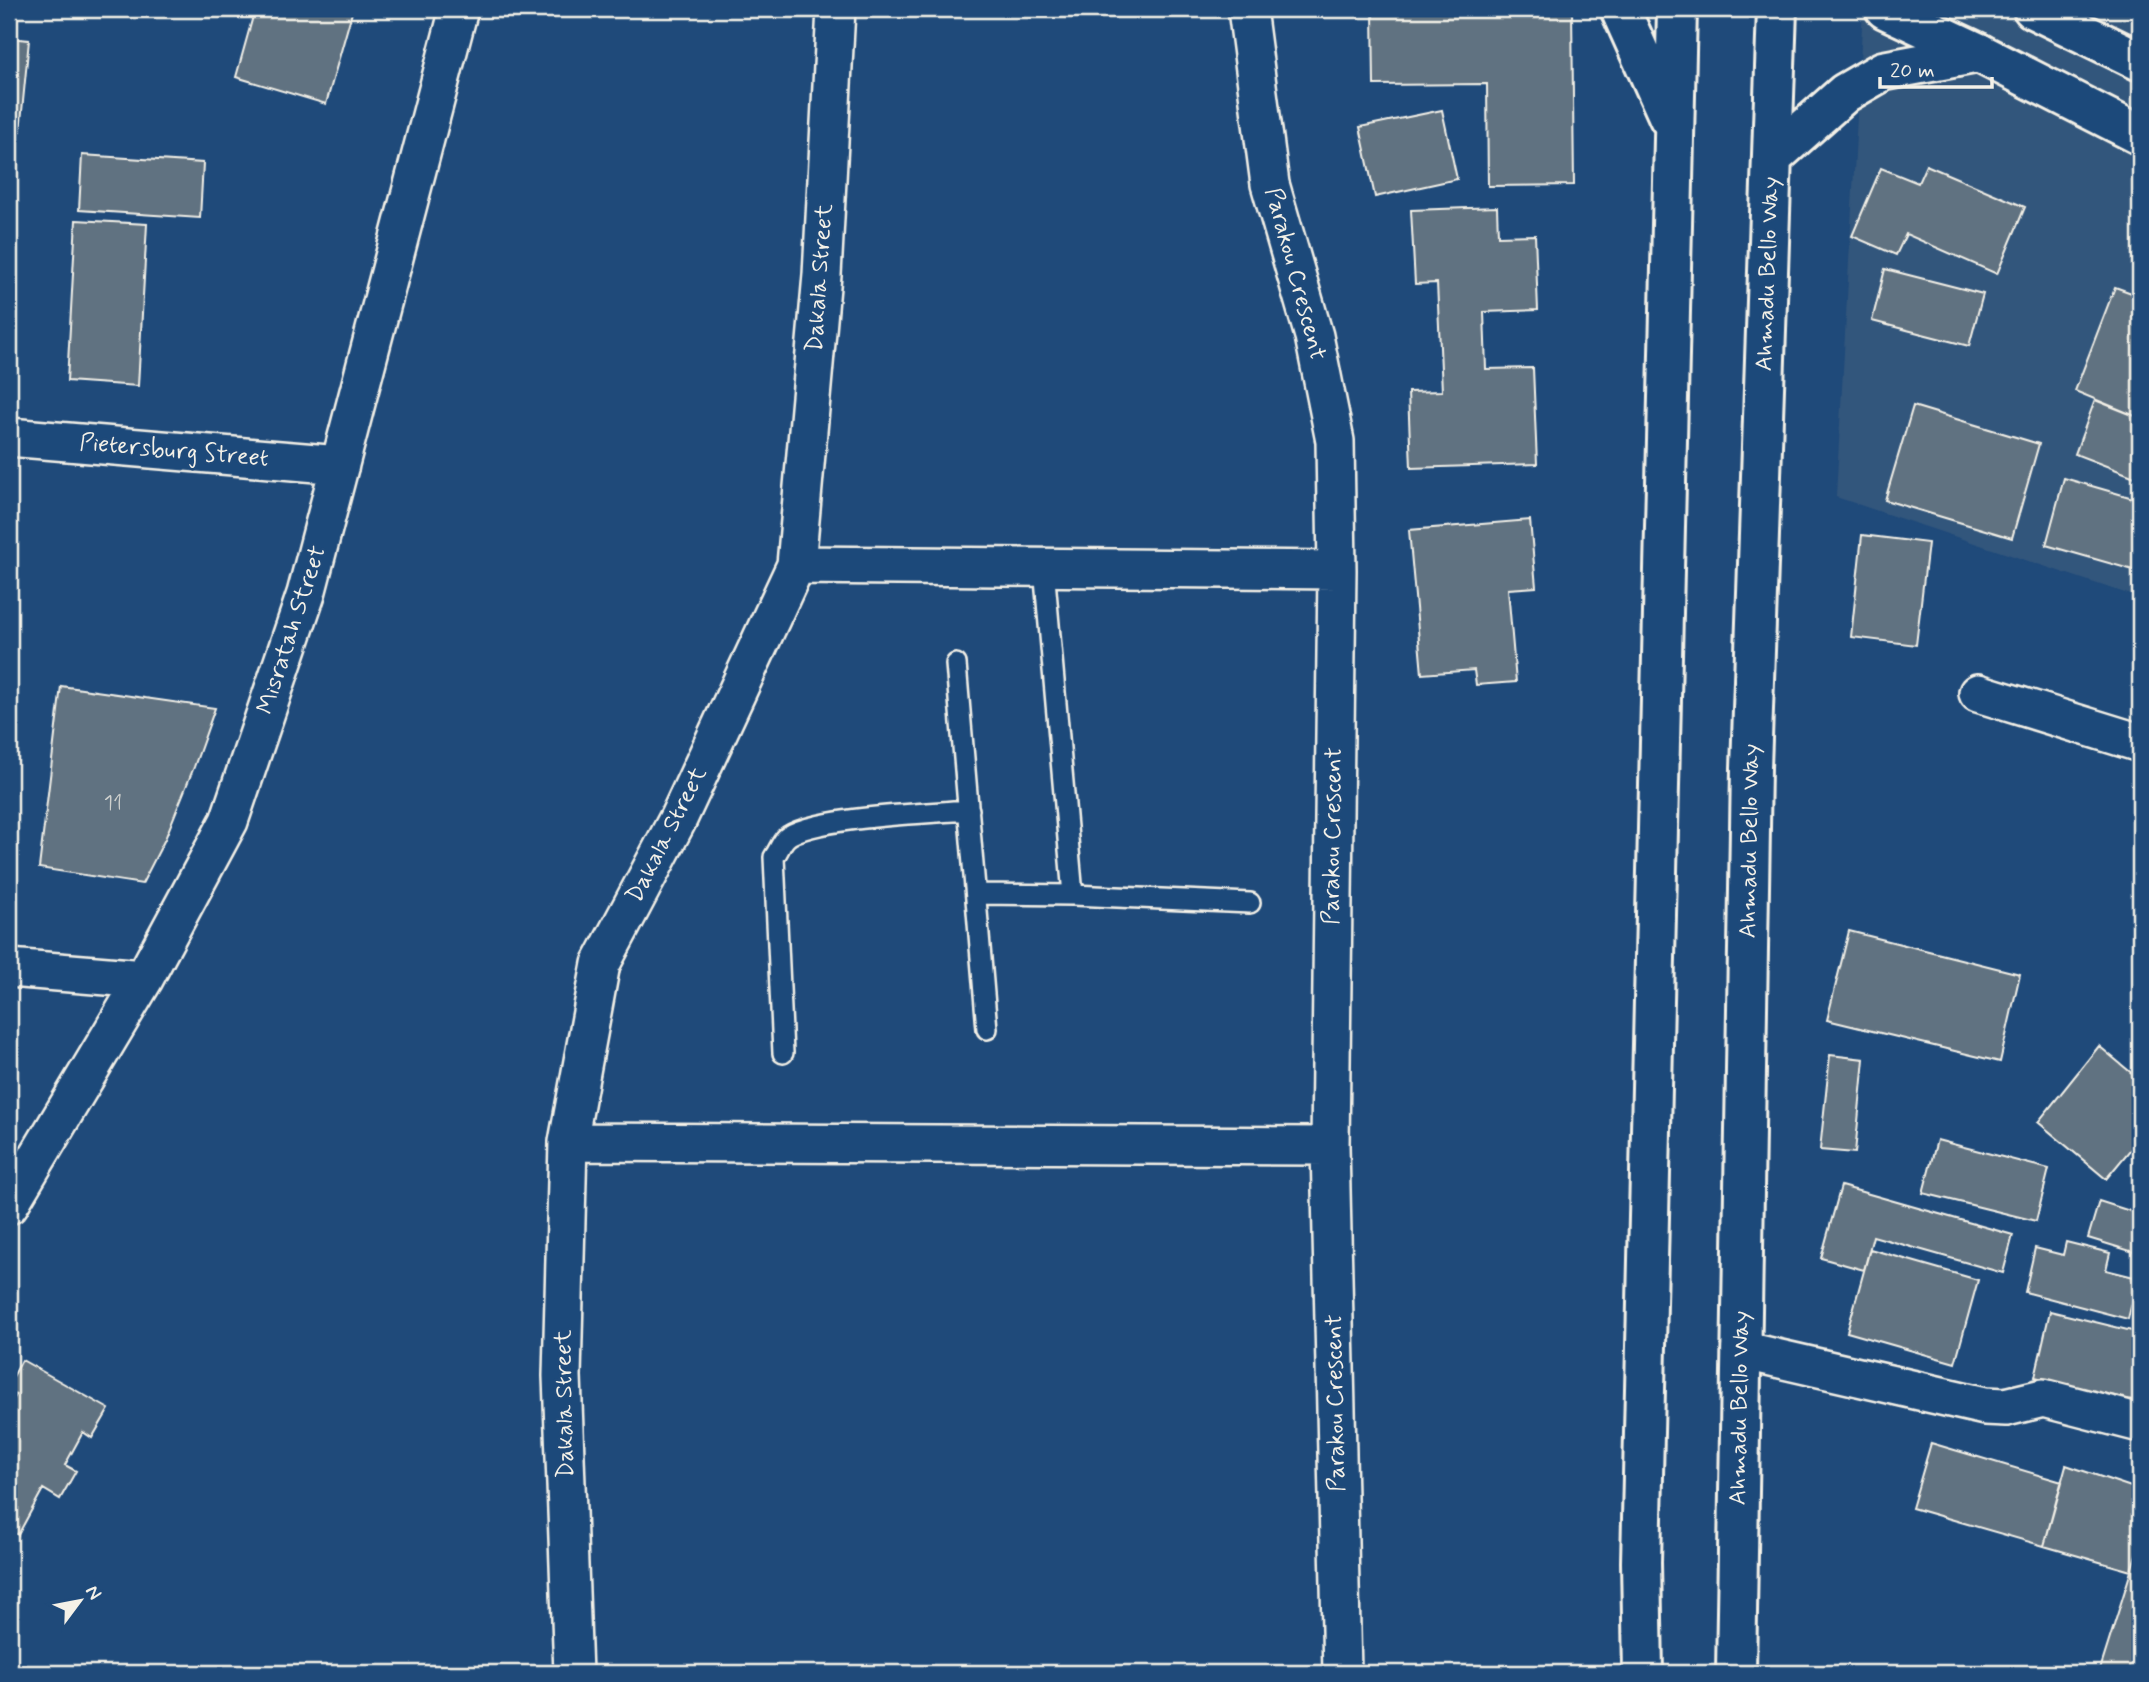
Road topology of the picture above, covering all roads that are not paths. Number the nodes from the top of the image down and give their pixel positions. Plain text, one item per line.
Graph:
1 (459, 9) edge
2 (836, 9) edge
3 (1247, 9) edge
4 (1620, 9) edge
5 (1677, 9) edge
6 (1777, 9) edge
7 (1885, 9) edge
8 (2048, 12) edge
9 (1979, 53) junction
10 (2140, 61) edge
11 (1674, 129) junction
12 (2140, 135) edge
13 (1772, 158) junction
14 (9, 437) edge
15 (340, 465) junction
16 (796, 565) junction
17 (1044, 568) junction
18 (1337, 570) junction
19 (956, 664) dead end
20 (1978, 693) dead end
21 (2140, 744) edge
22 (969, 810) junction
23 (976, 894) junction
24 (1073, 895) junction
25 (1250, 903) dead end
26 (9, 968) edge
27 (144, 979) junction
28 (987, 1029) dead end
29 (783, 1053) dead end
30 (568, 1142) junction
31 (1330, 1146) junction
32 (9, 1205) edge
33 (1741, 1350) junction
34 (2140, 1423) edge
35 (573, 1673) edge
36 (1342, 1673) edge
37 (1643, 1673) edge
38 (1736, 1673) edge

1 - 15 street, Misratah Street
2 - 16 street, Dakala Street
3 - 18 street, Parakou Crescent
4 - 11 main road
5 - 11 main road
6 - 13 main road, Ahmadu Bello Way
7 - 9 main road
8 - 10 main road
9 - 12 main road
9 - 13 main road
11 - 37 main road
13 - 33 main road, Ahmadu Bello Way
14 - 15 street, Pietersburg Street
15 - 27 street, Misratah Street
16 - 17 street
16 - 30 street, Dakala Street
17 - 18 street
17 - 24 lane
18 - 31 street, Parakou Crescent
19 - 22 lane
20 - 21 street
22 - 23 lane
22 - 29 lane
23 - 24 lane
23 - 28 lane
24 - 25 lane
26 - 27 street
27 - 32 street, Misratah Street
30 - 31 street
30 - 35 street, Dakala Street
31 - 36 street, Parakou Crescent
33 - 34 street
33 - 38 main road, Ahmadu Bello Way

